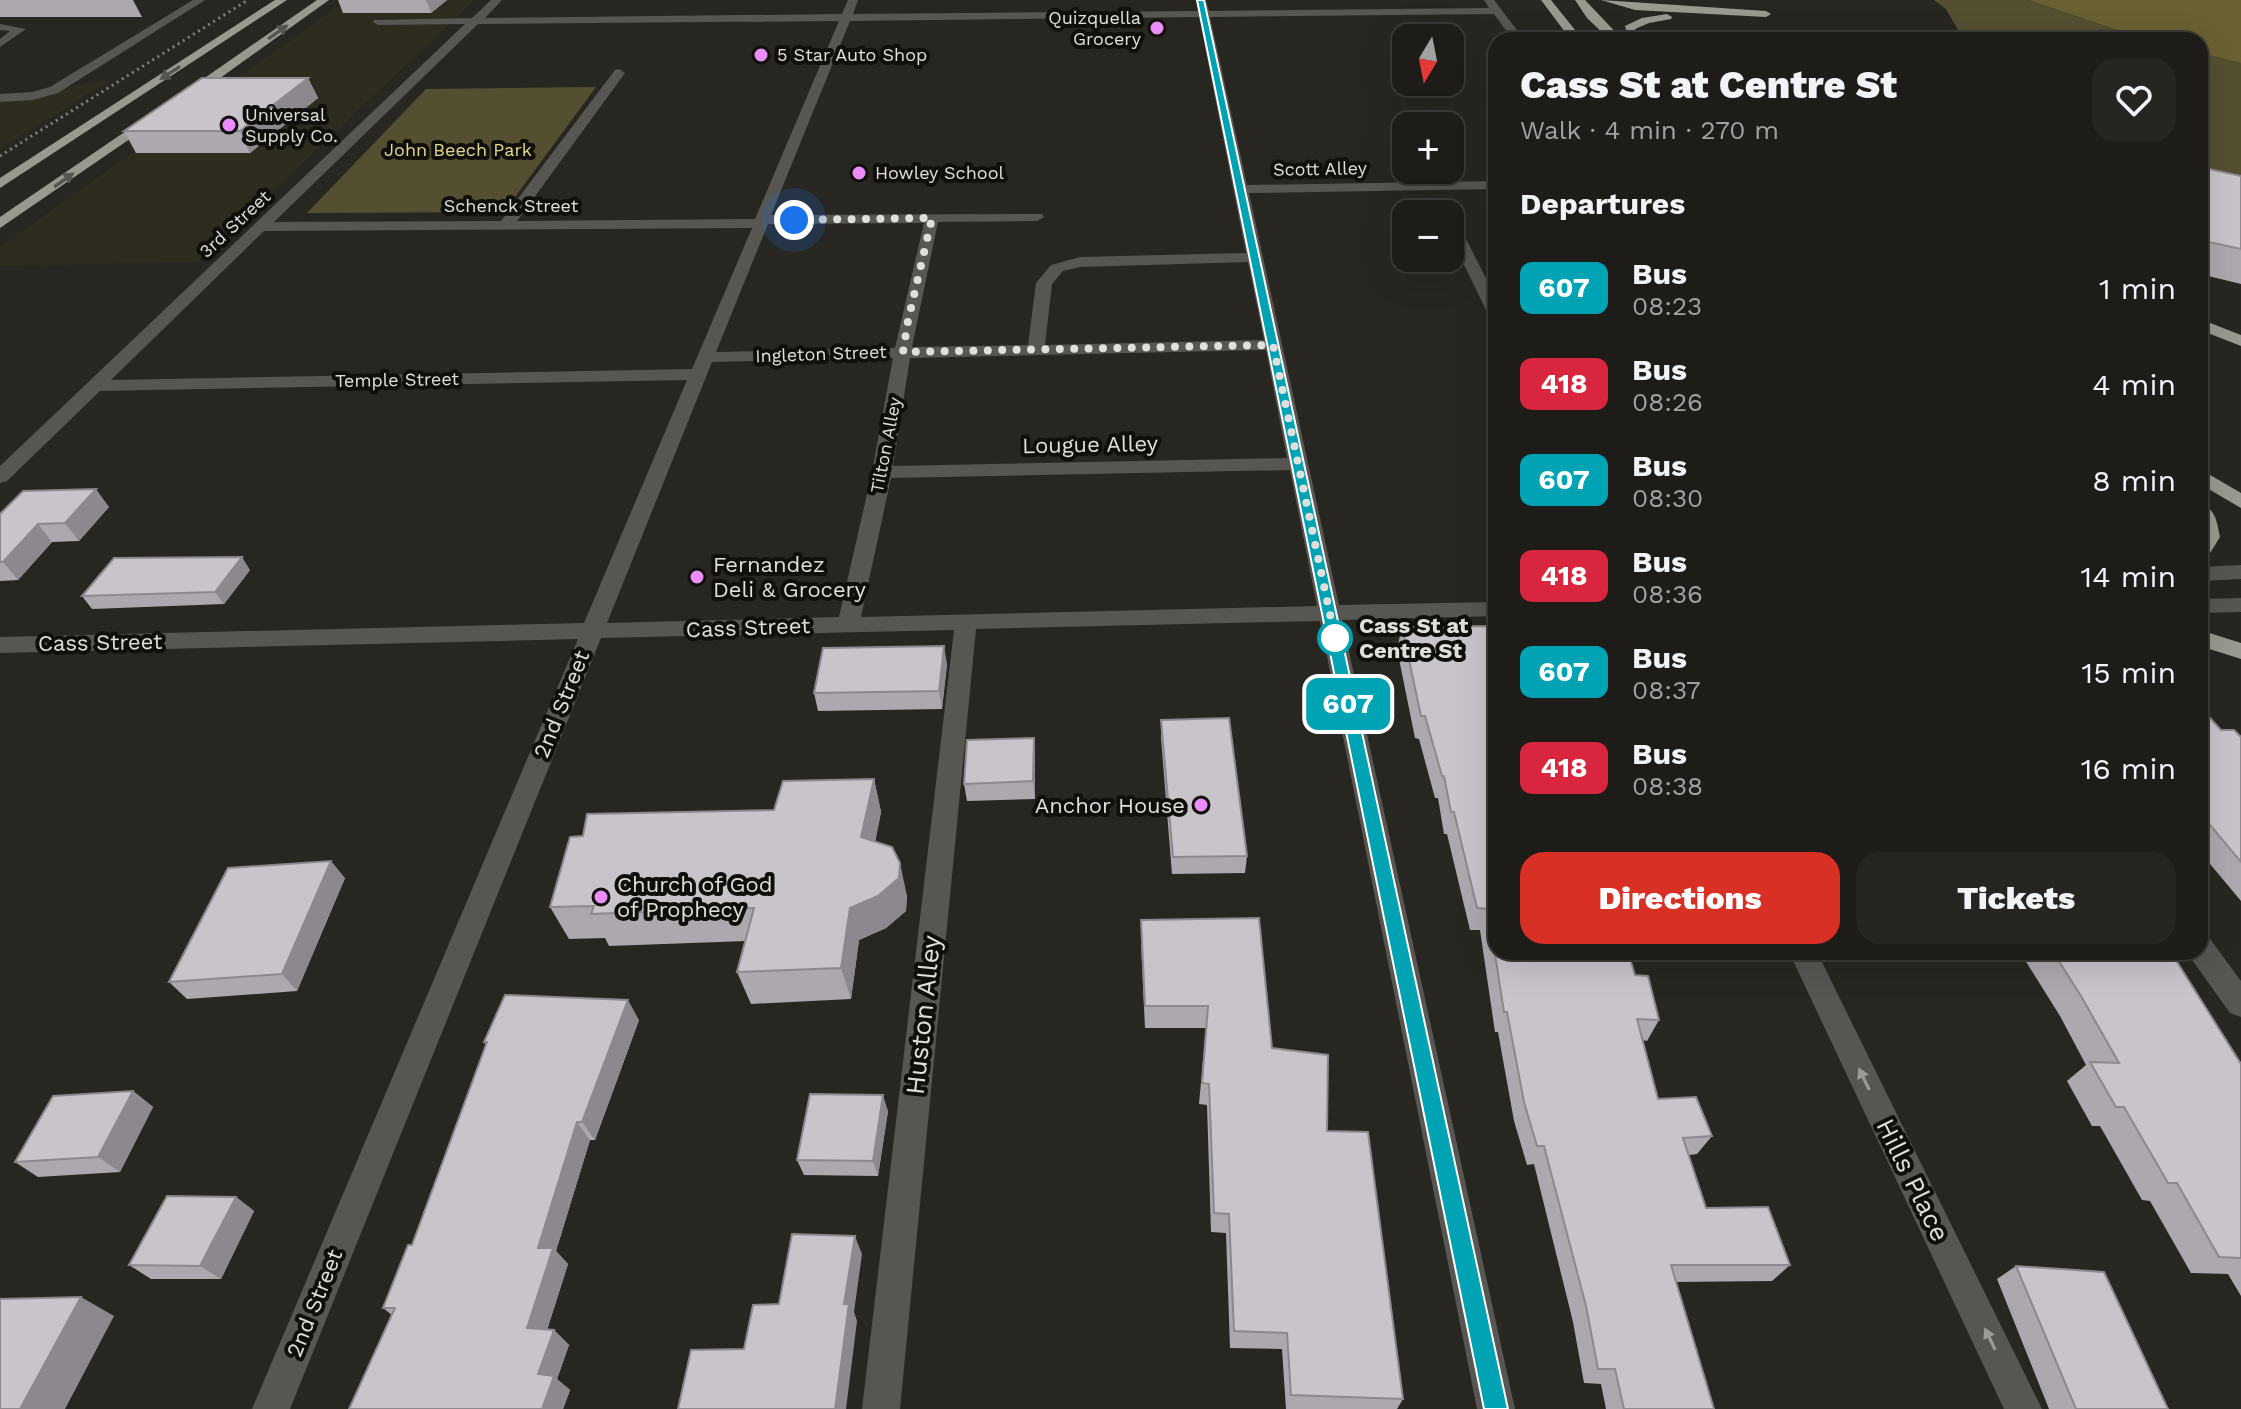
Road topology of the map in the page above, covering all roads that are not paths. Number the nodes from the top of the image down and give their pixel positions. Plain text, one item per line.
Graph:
1 (200, 0) edge
2 (282, 0) edge
3 (324, 0) edge
4 (497, 0) edge
5 (1343, 0) edge
6 (1489, 0) edge
7 (1546, 0) edge
8 (1580, 0) edge
9 (1606, 0) edge
10 (1202, 7) edge
11 (849, 8) edge
12 (1497, 11) junction
13 (1349, 13) junction
14 (475, 21) junction
15 (378, 22) dead end
16 (0, 27) edge
17 (1513, 32) edge
18 (1571, 32) edge
19 (1608, 32) edge
20 (1631, 32) edge
21 (0, 44) edge
22 (619, 73) dead end
23 (0, 98) edge
24 (0, 184) edge
25 (1488, 185) edge
26 (1434, 186) junction
27 (1241, 189) junction
28 (1440, 200) edge
29 (1037, 217) dead end
30 (932, 218) junction
31 (761, 221) junction
32 (0, 224) edge
33 (505, 226) junction
34 (261, 227) junction
35 (1464, 249) edge
36 (1255, 257) junction
37 (1488, 298) edge
38 (2208, 327) edge
39 (2241, 341) edge
40 (1273, 345) junction
41 (1036, 349) junction
42 (903, 352) junction
43 (701, 366) junction
44 (97, 386) junction
45 (1299, 464) junction
46 (882, 472) junction
47 (0, 477) edge
48 (2208, 480) edge
49 (2241, 502) edge
50 (2241, 572) edge
51 (2208, 574) edge
52 (2241, 605) edge
53 (2208, 606) edge
54 (1488, 609) edge
55 (1331, 614) junction
56 (966, 621) junction
57 (848, 625) junction
58 (590, 631) junction
59 (2208, 641) edge
60 (0, 645) edge
61 (2241, 651) edge
62 (2208, 959) edge
63 (1807, 960) edge
64 (2241, 1004) edge
65 (271, 1409) edge
66 (881, 1409) edge
67 (1496, 1409) edge
68 (2023, 1409) edge

1 - 23 street
2 -> 24 highway
32 -> 3 highway
4 - 14 street, 3rd Street
5 - 13 street
6 - 12 street
7 - 18 highway
8 - 19 highway
9 - 20 highway
10 - 11 street
10 - 13 street
10 - 27 street
11 - 14 street
11 - 31 street, 2nd Street
12 - 13 street
12 - 17 street
14 - 15 street
14 - 34 street, 3rd Street
16 - 21 street
22 - 33 street
25 - 26 street, Scott Alley
26 - 27 street, Scott Alley
26 - 28 street
27 - 36 street
29 - 30 street, Schenck Street
30 - 31 street, Schenck Street
30 - 42 street, Tilton Alley
31 - 33 street, Schenck Street
31 - 43 street, 2nd Street
33 - 34 street, Schenck Street
34 - 44 street, 3rd Street
35 - 37 street
36 - 40 street
36 - 41 street
38 - 39 highway
40 - 41 street, Ingleton Street
40 - 45 street
41 - 42 street, Ingleton Street
42 - 43 street, Ingleton Street
42 - 46 street, Tilton Alley
43 - 44 street, Temple Street
43 - 58 street, 2nd Street
44 - 47 street, 3rd Street
45 - 46 street, Lougue Alley
45 - 55 street
46 - 57 street, Tilton Alley
48 - 49 highway
50 - 51 street
52 - 53 street
54 - 55 street, Cass Street
55 - 56 street, Cass Street
55 - 67 street
56 - 57 street, Cass Street
56 - 66 street, Huston Alley
57 - 58 street, Cass Street
58 - 60 street, Cass Street
58 - 65 street, 2nd Street
59 - 61 highway
62 - 64 street
68 -> 63 street, Hills Place

